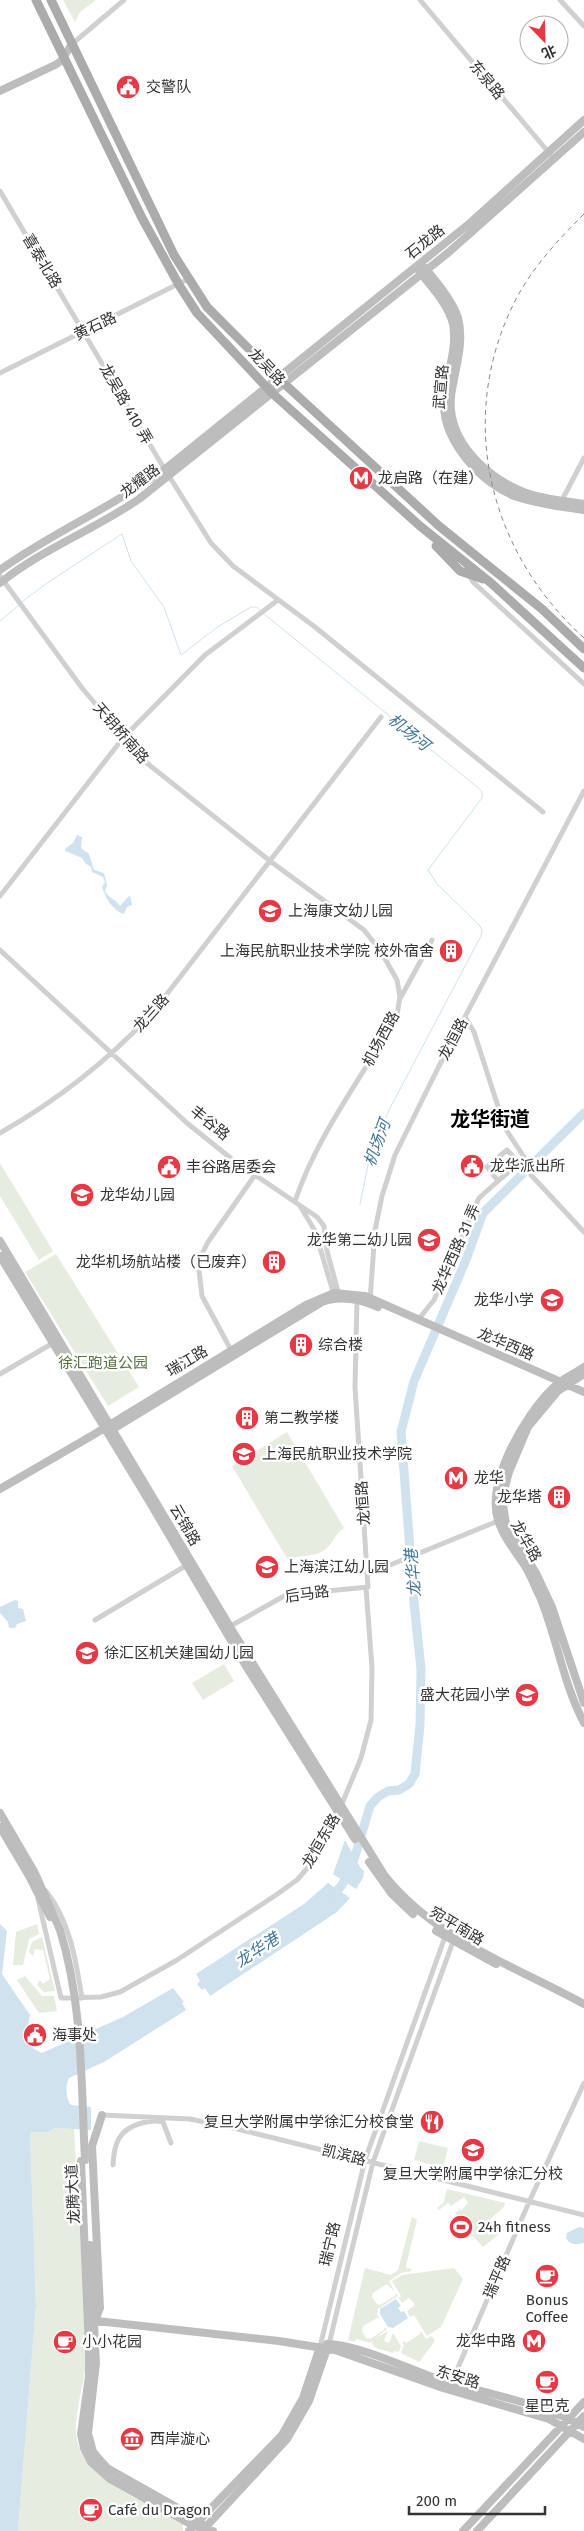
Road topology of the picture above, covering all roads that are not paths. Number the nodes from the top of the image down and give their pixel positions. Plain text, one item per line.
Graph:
1 (36, 0) edge
2 (51, 0) edge
3 (124, 0) edge
4 (420, 0) edge
5 (560, 0) edge
6 (584, 26) edge
7 (72, 44) junction
8 (64, 57) junction
9 (0, 91) edge
10 (584, 120) edge
11 (584, 132) edge
12 (549, 152) junction
13 (554, 159) junction
14 (0, 191) edge
15 (418, 265) junction
16 (424, 272) junction
17 (188, 279) junction
18 (179, 285) junction
19 (84, 332) junction
20 (0, 373) edge
21 (280, 380) junction
22 (265, 386) junction
23 (272, 393) junction
24 (584, 458) edge
25 (167, 472) junction
26 (561, 503) junction
27 (584, 504) edge
28 (584, 510) edge
29 (420, 526) junction
30 (0, 570) edge
31 (469, 575) junction
32 (1, 580) edge
33 (486, 580) junction
34 (278, 600) junction
35 (584, 649) edge
36 (584, 668) edge
37 (584, 684) edge
38 (381, 716) dead end
39 (123, 738) junction
40 (584, 791) edge
41 (543, 812) dead end
42 (270, 861) junction
43 (292, 876) joint
44 (0, 896) edge
45 (432, 940) dead end
46 (0, 950) edge
47 (400, 997) junction
48 (465, 1017) junction
49 (112, 1052) junction
50 (0, 1133) edge
51 (255, 1175) junction
52 (498, 1182) junction
53 (297, 1202) junction
54 (584, 1232) edge
55 (0, 1241) edge
56 (0, 1256) edge
57 (337, 1296) junction
58 (355, 1296) junction
59 (370, 1301) junction
60 (418, 1321) junction
61 (53, 1343) junction
62 (231, 1350) junction
63 (584, 1367) edge
64 (0, 1374) edge
65 (584, 1374) edge
66 (564, 1384) junction
67 (584, 1392) edge
68 (108, 1428) junction
69 (0, 1490) edge
70 (0, 1495) edge
71 (498, 1521) junction
72 (187, 1566) junction
73 (368, 1574) junction
74 (367, 1587) junction
75 (95, 1620) dead end
76 (228, 1628) junction
77 (584, 1703) edge
78 (584, 1723) edge
79 (340, 1809) junction
80 (0, 1813) edge
81 (349, 1824) junction
82 (0, 1827) edge
83 (40, 1889) junction
84 (446, 1934) junction
85 (454, 1940) junction
86 (82, 1998) junction
87 (584, 2004) edge
88 (584, 2010) edge
89 (584, 2083) edge
90 (102, 2115) joint
91 (171, 2143) dead end
92 (365, 2160) junction
93 (373, 2162) junction
94 (113, 2165) dead end
95 (529, 2202) junction
96 (584, 2215) edge
97 (91, 2320) junction
98 (325, 2346) junction
99 (450, 2386) junction
100 (584, 2402) edge
101 (584, 2416) edge
102 (569, 2419) junction
103 (581, 2425) edge
104 (562, 2426) junction
105 (571, 2431) junction
106 (584, 2439) edge
107 (201, 2528) edge
108 (463, 2531) edge
109 (477, 2531) edge

1 - 8 main road, 龙吴路
2 - 7 main road, 龙吴路
3 - 7 street
4 - 12 street, 东泉路
5 - 6 street
7 - 8 main road
7 - 17 main road, 龙吴路
8 - 9 main road
8 - 18 main road, 龙吴路
10 - 12 main road, 石龙路
11 - 13 main road, 石龙路
12 - 13 street, 东泉路
12 - 15 main road, 石龙路
13 - 16 main road, 石龙路
14 - 19 street, 喜泰北路
15 - 16 main road
15 - 21 main road, 石龙路
16 - 21 main road, 石龙路
16 - 26 main road
17 - 18 street, 黄石路
17 - 21 main road, 龙吴路
18 - 19 street, 黄石路
18 - 22 main road, 龙吴路
19 - 20 street, 黄石路
19 - 25 street, 龙吴路 410 弄
21 - 22 main road, 龙耀路
21 - 23 main road, 龙耀路
21 - 35 main road, 龙吴路
22 - 23 main road, 龙吴路
22 - 25 main road, 龙耀路
23 - 25 main road, 龙耀路
23 - 29 main road, 龙吴路
24 - 26 street
25 - 30 main road, 龙耀路
25 - 32 main road, 龙耀路
25 - 34 street, 龙吴路 410 弄
26 - 27 main road
26 - 28 main road
29 - 31 main road
29 - 33 main road, 龙吴路
31 - 33 main road
31 - 37 street
32 - 39 street, 天钥桥南路
33 - 36 main road, 龙吴路
34 - 39 street
34 - 41 street, 龙吴路 410 弄
38 - 42 street, 龙兰路
39 - 42 street, 天钥桥南路
39 - 44 street
40 - 48 street, 龙恒路
42 - 43 street, 天钥桥南路
42 - 49 street, 龙兰路
43 - 47 street, 机场西路
45 - 47 street
46 - 49 street, 丰谷路
47 - 53 street, 机场西路
48 - 54 street
48 - 59 street, 龙恒路
49 - 50 street, 龙兰路
49 - 51 street, 丰谷路
51 - 53 street, 丰谷路
51 - 62 street
52 - 52 street, 龙华西路 31 弄
52 - 60 street, 龙华西路 31 弄
53 - 57 street, 丰谷路
53 - 57 street, 丰谷路
55 - 68 main road, 云锦路
56 - 61 main road, 云锦路
57 - 58 main road, 龙华西路
57 - 62 main road, 瑞江路
57 - 68 main road, 瑞江路
58 - 59 main road, 龙华西路
58 - 73 street, 龙恒路
59 - 60 main road, 龙华西路
59 - 60 main road, 龙华西路
60 - 66 main road, 龙华西路
61 - 64 street
61 - 68 main road, 云锦路
62 - 68 main road, 瑞江路
63 - 66 main road, 龙华路
65 - 66 main road, 龙华路
66 - 67 main road, 龙华西路
66 - 71 main road, 龙华路
66 - 77 main road, 龙华路
68 - 69 main road, 瑞江路
68 - 70 main road, 瑞江路
68 - 72 main road, 云锦路
68 - 76 main road, 云锦路
71 - 73 street
71 - 78 main road, 龙华路
72 - 75 street
72 - 76 main road, 云锦路
73 - 74 street, 龙恒路
74 - 76 street, 后马路
74 - 79 street, 龙恒东路
76 - 79 main road, 云锦路
79 - 81 main road, 云锦路
79 - 86 street, 龙恒东路
80 - 83 main road, 龙腾大道
81 - 84 main road, 宛平南路
81 - 84 main road, 宛平南路
82 - 83 main road, 龙腾大道
83 - 86 street
83 - 86 street, 龙恒东路
83 - 97 main road, 龙腾大道, bridge
84 - 85 main road, 宛平南路
84 - 92 street, 瑞宁路
85 - 87 main road, 宛平南路
85 - 88 main road, 宛平南路
85 - 93 street, 瑞宁路
89 - 95 street, 瑞平路
90 - 92 street, 凯滨路
90 - 97 main road
91 - 94 street
92 - 93 street, 凯滨路
92 - 98 street, 瑞宁路
93 - 95 street, 凯滨路
93 - 98 street, 瑞宁路
95 - 96 street, 凯滨路
95 - 99 street, 瑞平路
97 - 98 main road, 东安路
97 - 107 main road, 龙腾大道
98 - 99 main road, 东安路
98 - 107 main road, 瑞宁路
99 - 102 main road, 东安路
99 - 104 main road, 东安路
100 - 102 main road
101 - 103 main road
102 - 103 main road, 东安路
102 - 104 main road
103 - 105 main road
104 - 105 main road, 东安路
104 - 108 main road
105 - 106 main road, 东安路
105 - 109 main road

